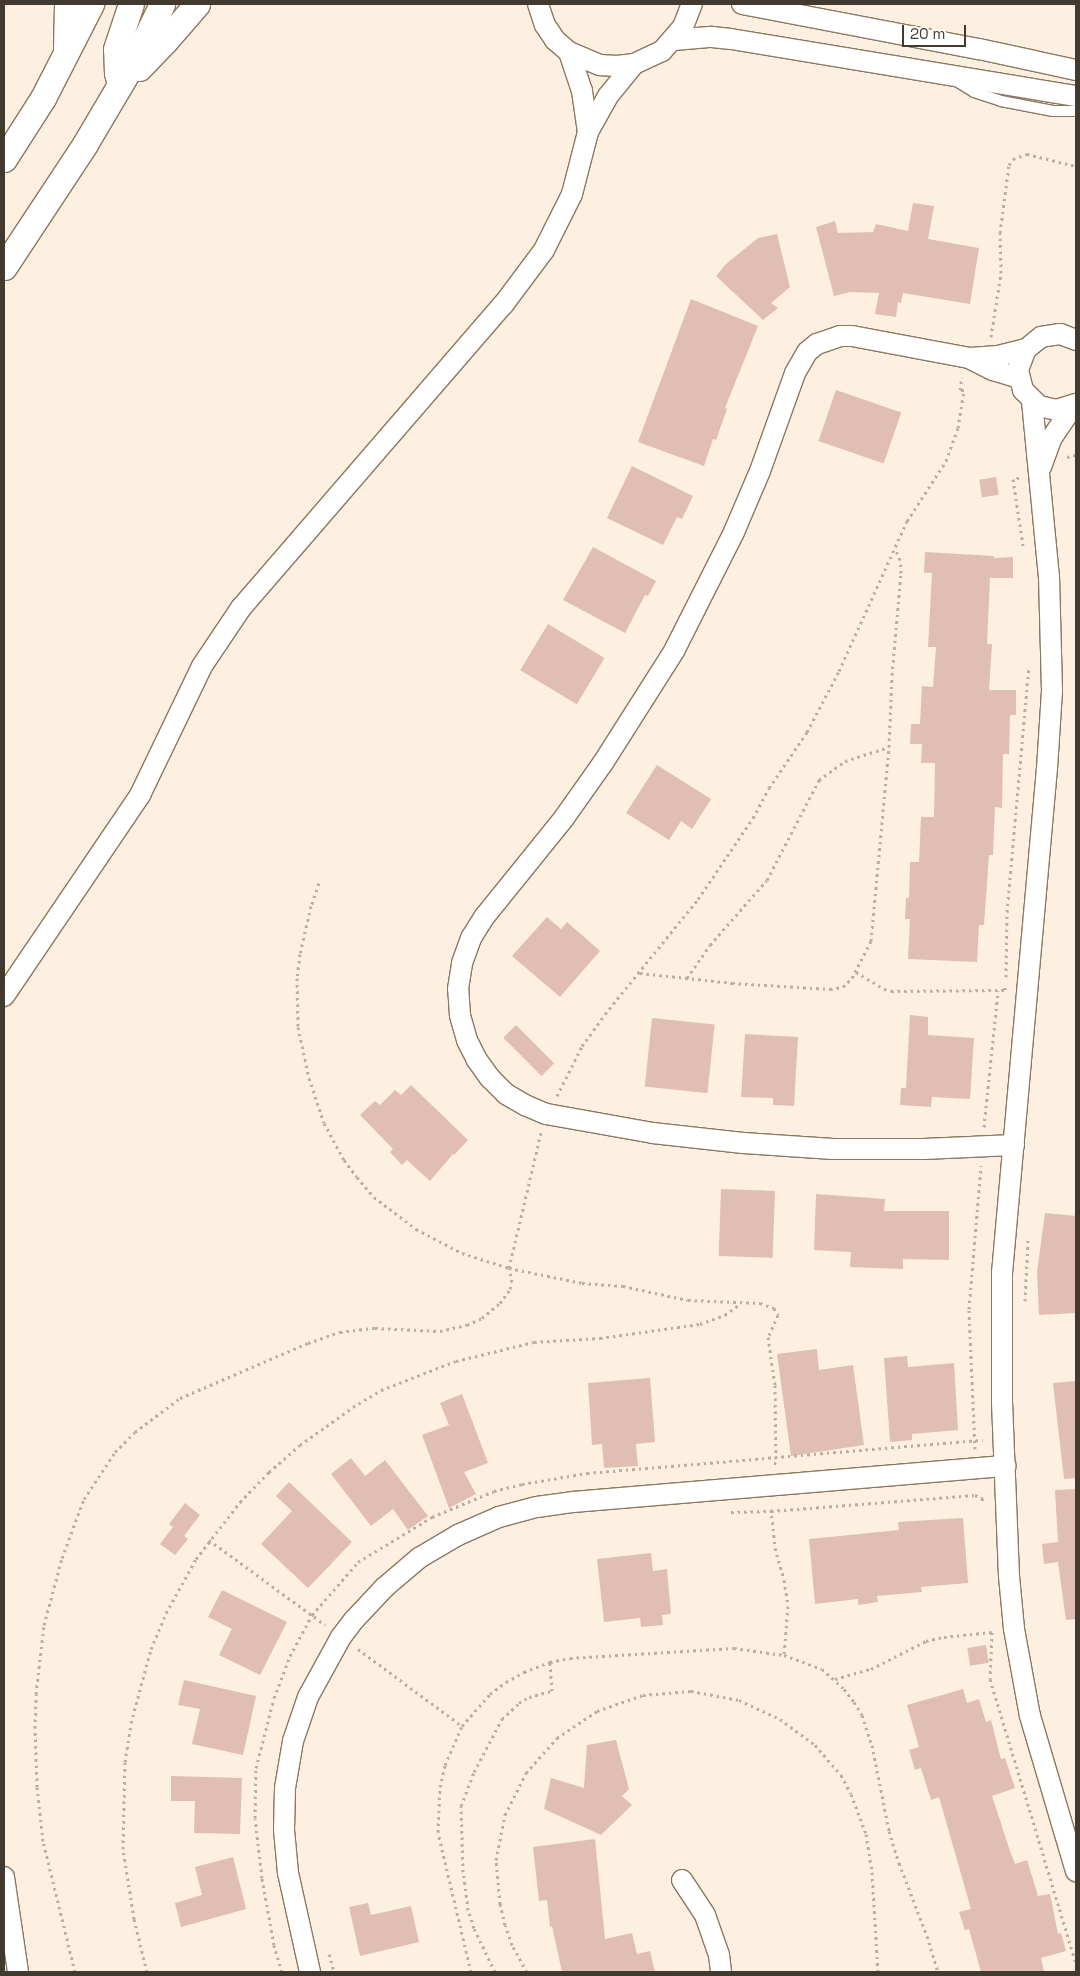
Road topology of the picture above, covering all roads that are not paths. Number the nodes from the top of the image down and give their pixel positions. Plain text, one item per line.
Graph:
1 (67, 4) edge
2 (91, 4) edge
3 (131, 4) edge
4 (162, 4) edge
5 (197, 4) edge
6 (538, 4) edge
7 (692, 4) edge
8 (742, 4) edge
9 (674, 40) junction
10 (568, 52) junction
11 (65, 57) junction
12 (634, 64) junction
13 (1076, 70) edge
14 (950, 75) junction
15 (120, 84) junction
16 (1076, 96) edge
17 (1076, 111) edge
18 (588, 132) junction
19 (4, 159) edge
20 (4, 267) edge
21 (1071, 333) edge
22 (1026, 349) junction
23 (967, 357) junction
24 (1019, 378) junction
25 (1032, 401) junction
26 (1075, 405) edge
27 (1039, 474) junction
28 (4, 996) edge
29 (1014, 1145) junction
30 (1005, 1466) junction
31 (1076, 1871) edge
32 (4, 1877) edge
33 (682, 1880) dead end
34 (18, 1972) edge
35 (310, 1972) edge
36 (721, 1972) edge

1 - 11 street
2 - 11 street
3 - 15 street
4 - 15 street
5 - 15 street
6 - 10 street
7 - 9 street
8 - 13 street
9 - 12 street
9 - 14 street
10 - 12 street
10 - 18 street
11 - 19 street
12 - 18 street
14 - 16 street
14 - 17 lane
15 - 20 street
18 - 28 street
21 - 22 street
22 - 23 street
22 - 24 street
23 - 24 street
23 - 29 street
24 - 25 street
25 - 26 street
25 - 27 street
26 - 27 street
27 - 29 street
29 - 30 street
30 - 31 street
30 - 35 street
32 - 34 street
33 - 36 street

